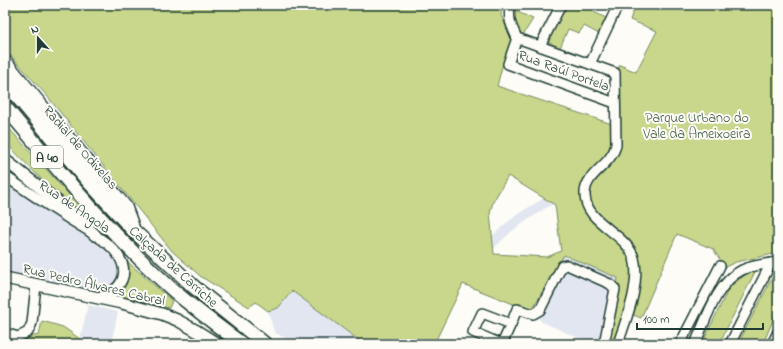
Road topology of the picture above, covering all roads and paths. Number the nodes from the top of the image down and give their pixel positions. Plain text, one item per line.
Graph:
1 (510, 5) edge
2 (561, 5) edge
3 (618, 5) edge
4 (517, 38) junction
5 (540, 46) junction
6 (5, 62) edge
7 (590, 64) junction
8 (7, 84) edge
9 (615, 103) junction
10 (5, 108) edge
11 (5, 160) edge
12 (5, 176) edge
13 (134, 231) junction
14 (95, 236) junction
15 (774, 262) edge
16 (720, 266) dead end
17 (5, 278) edge
18 (36, 285) junction
19 (95, 298) junction
20 (511, 324) junction
21 (778, 332) edge
22 (5, 333) edge
23 (217, 344) edge
24 (242, 344) edge
25 (266, 344) edge
26 (502, 344) edge
27 (604, 344) edge
28 (618, 344) edge
29 (680, 344) edge
30 (695, 344) edge
31 (730, 344) edge
32 (772, 344) edge

1 - 4 street
2 - 5 street
3 - 7 street
4 - 5 street
4 - 9 street, Rua Raúl Portela
5 - 7 street
6 - 13 highway
7 - 9 street
8 - 13 highway, Radial de Odivelas / A 40
9 - 28 street
10 - 24 highway, Calçada de Carriche / A 40
11 - 14 main road
12 - 14 street, Rua de Angola
13 - 25 highway, Calçada de Carriche
14 - 19 street, Rua de Angola
15 - 30 street
15 - 31 street
16 - 29 street
17 - 18 main road, Rua Pedro Álvares Cabral
18 - 19 main road, Rua Pedro Álvares Cabral
18 - 22 street
19 - 23 main road, Rua Pedro Álvares Cabral
20 - 26 street
20 - 26 street
20 - 27 street
21 - 32 street

